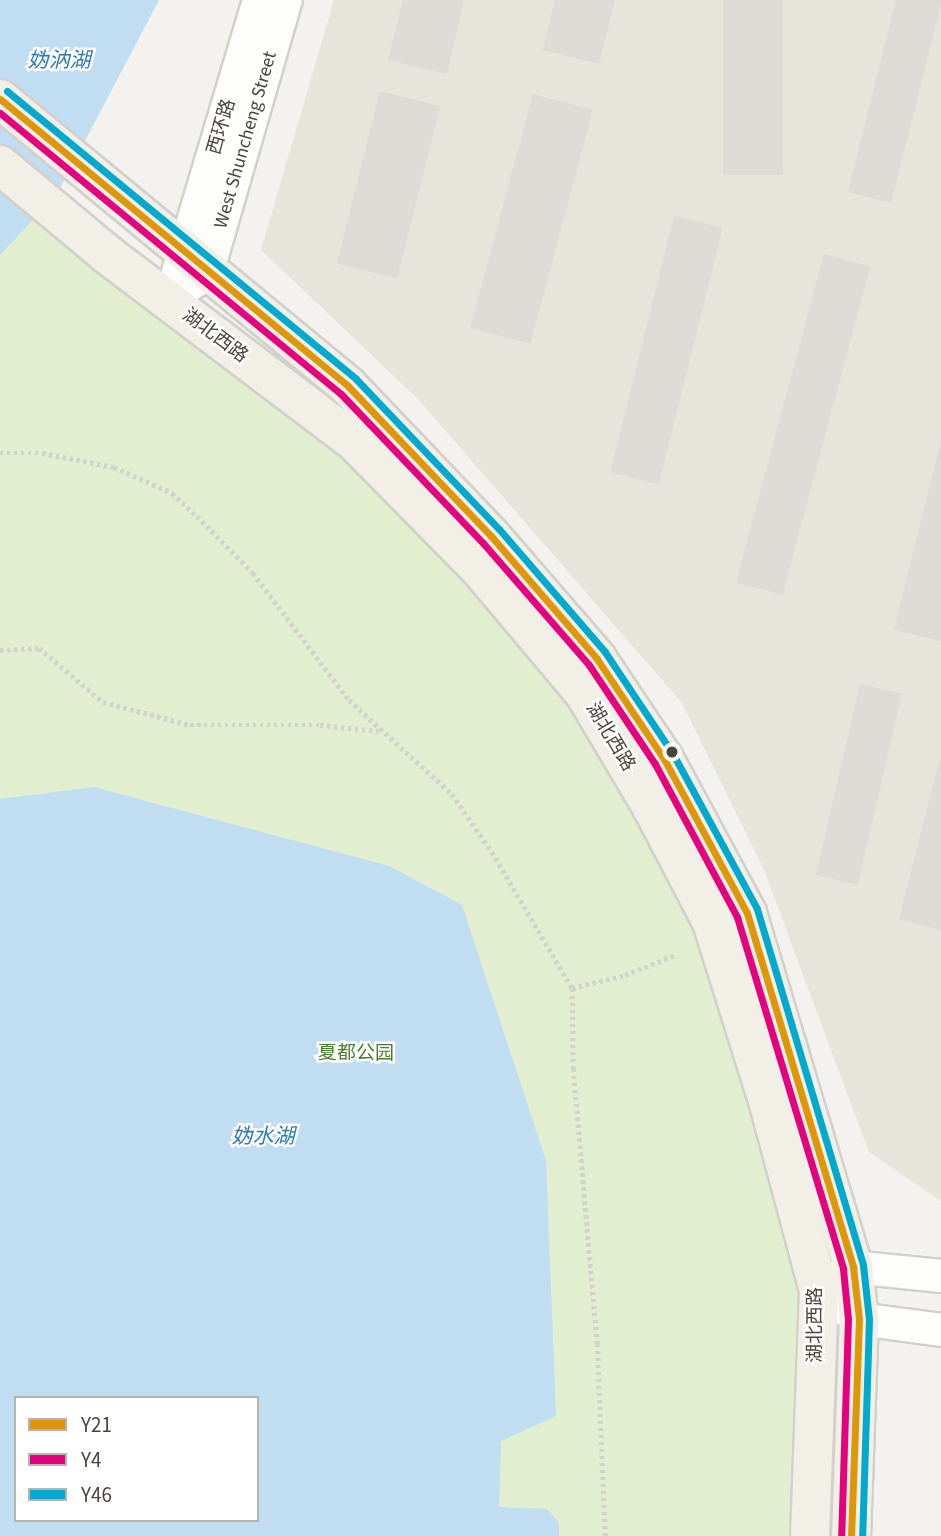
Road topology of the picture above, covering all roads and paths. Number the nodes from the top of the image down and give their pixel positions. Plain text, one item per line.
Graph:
1 (259, 0) edge
2 (286, 0) edge
3 (0, 99) edge
4 (0, 165) edge
5 (197, 264) junction
6 (167, 299) junction
7 (0, 453) edge
8 (0, 650) edge
9 (380, 731) junction
10 (675, 955) dead end
11 (572, 988) junction
12 (853, 1267) junction
13 (941, 1276) edge
14 (819, 1291) junction
15 (859, 1319) junction
16 (941, 1330) edge
17 (605, 1536) edge
18 (810, 1536) edge
19 (851, 1536) edge

1 - 5 street, 西环路
2 - 5 street, West Shuncheng Street
3 - 5 main road, 湖北西路
4 - 6 main road, 湖北西路
5 - 6 street
5 - 12 main road, 湖北西路
6 - 14 main road, 湖北西路
7 - 9 path
8 - 9 path
9 - 11 path
10 - 11 path
11 - 17 path
12 - 13 street
12 - 14 street
12 - 15 main road, 湖北西路
14 - 15 street
14 - 18 main road, 湖北西路
15 - 16 street
15 - 19 main road, 湖北西路

